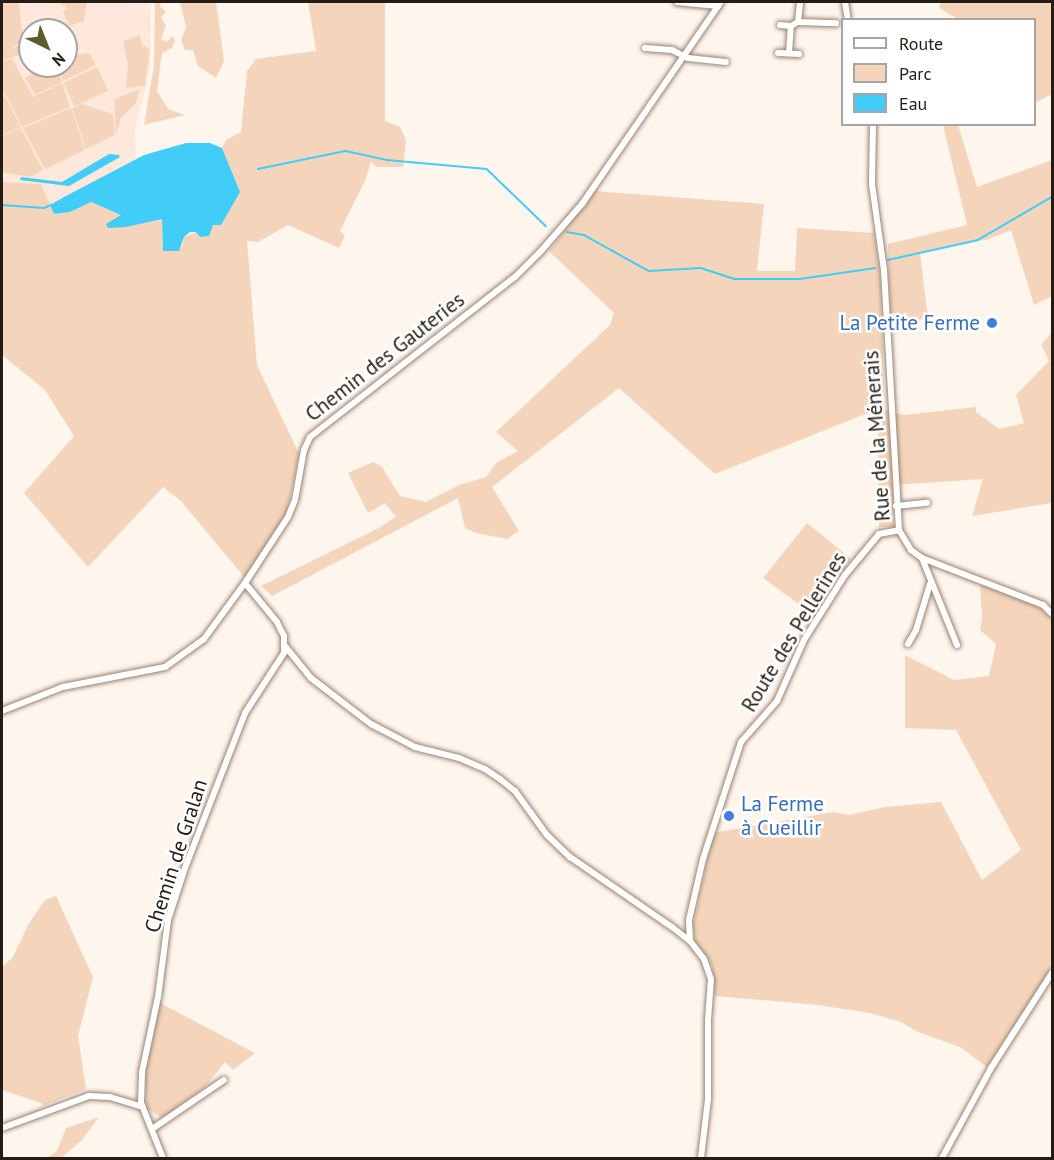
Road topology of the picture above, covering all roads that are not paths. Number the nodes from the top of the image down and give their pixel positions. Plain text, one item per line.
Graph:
1 (677, 2) edge
2 (800, 2) edge
3 (845, 2) edge
4 (719, 4) edge
5 (848, 18) edge
6 (798, 22) junction
7 (836, 23) dead end
8 (780, 25) dead end
9 (791, 26) junction
10 (645, 48) dead end
11 (789, 52) junction
12 (778, 53) dead end
13 (799, 54) dead end
14 (683, 56) junction
15 (726, 62) dead end
16 (873, 126) edge
17 (927, 503) dead end
18 (897, 506) junction
19 (899, 530) junction
20 (922, 558) junction
21 (939, 565) junction
22 (929, 573) junction
23 (245, 583) junction
24 (930, 583) junction
25 (1053, 614) edge
26 (908, 644) dead end
27 (957, 645) dead end
28 (285, 646) junction
29 (2, 711) edge
30 (690, 941) junction
31 (1053, 973) edge
32 (224, 1080) dead end
33 (142, 1107) junction
34 (2, 1128) edge
35 (152, 1129) junction
36 (163, 1158) edge
37 (701, 1158) edge
38 (942, 1158) edge

1 - 4 street
2 - 6 street
3 - 5 street
4 - 14 street, Chemin des Gauteries
6 - 7 street
6 - 9 street
8 - 9 street
9 - 11 street
10 - 14 street
11 - 12 street
11 - 13 street
14 - 15 street
14 - 23 street, Chemin des Gauteries
16 - 18 street, Rue de la Ménerais
17 - 18 street
18 - 19 street, Rue de la Ménerais
19 - 20 street, Rue de la Ménerais
19 - 30 street, Route des Pellerines
20 - 21 street, Rue de la Ménerais
20 - 22 street
21 - 22 street
21 - 25 street, Rue de la Ménerais
22 - 24 street
23 - 28 street
23 - 29 street, Chemin des Gauteries
24 - 26 street
24 - 27 street
28 - 30 street
28 - 33 street, Chemin de Gralan
30 - 37 street
31 - 38 street
32 - 35 street
33 - 34 street
33 - 35 street, Chemin de Gralan
35 - 36 street, Chemin de Gralan

